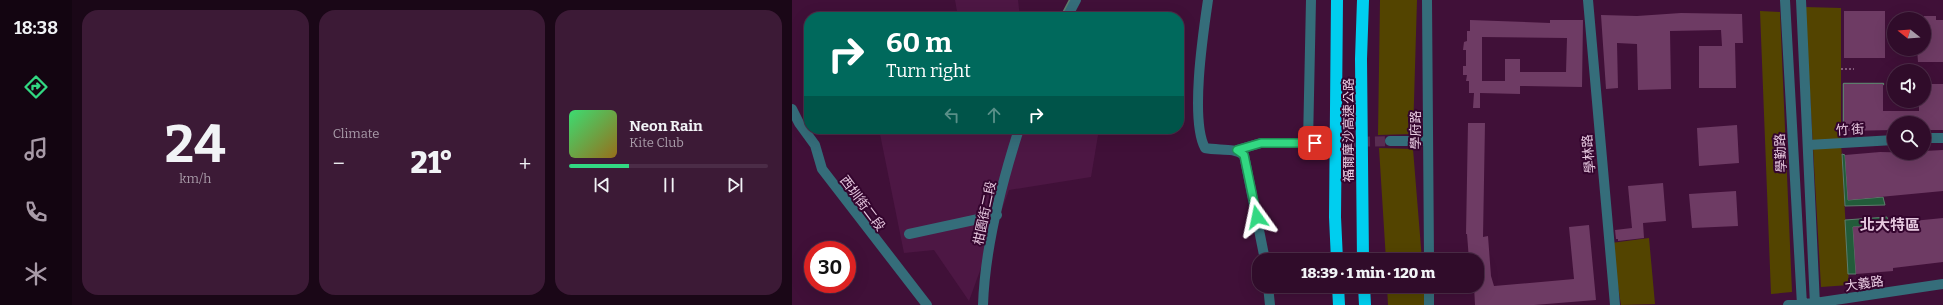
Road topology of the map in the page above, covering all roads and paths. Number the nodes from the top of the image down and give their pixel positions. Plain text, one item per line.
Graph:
1 (1076, 0) edge
2 (1208, 0) edge
3 (1311, 0) edge
4 (1337, 0) edge
5 (1363, 0) edge
6 (1427, 0) edge
7 (1588, 0) edge
8 (1785, 0) edge
9 (1801, 0) edge
10 (1070, 12) edge
11 (1841, 69) dead end
12 (1854, 69) dead end
13 (792, 109) edge
14 (804, 130) edge
15 (807, 134) edge
16 (1018, 134) edge
17 (1931, 138) edge
18 (1943, 138) edge
19 (1428, 140) junction
20 (1887, 140) edge
21 (1390, 141) tunnel mouth
22 (1808, 145) junction
23 (1237, 150) junction
24 (996, 215) junction
25 (909, 234) dead end
26 (1264, 253) edge
27 (1337, 253) edge
28 (1363, 253) edge
29 (1429, 253) edge
30 (1943, 284) edge
31 (1269, 293) edge
32 (1338, 293) edge
33 (1364, 293) edge
34 (1429, 293) edge
35 (1801, 304) edge
36 (1815, 304) edge
37 (927, 305) edge
38 (983, 305) edge
39 (1270, 305) edge
40 (1339, 305) edge
41 (1365, 305) edge
42 (1430, 305) edge
43 (1615, 305) edge
44 (1788, 305) edge

1 - 10 street
2 - 23 street
3 - 23 street
4 - 27 highway, 福爾摩沙高速公路
5 - 28 highway, 福爾摩沙高速公路
6 - 19 street, 學府路
7 - 43 street, 學林路
8 - 35 street, 學勤路
9 - 22 street
11 - 12 path
13 - 14 street, 西圳街二段
15 - 37 street, 西圳街二段
16 - 24 street, 柑園街二段
17 - 18 street
19 - 21 street
19 - 29 street, 學府路
20 - 22 street, 竹 街
22 - 36 street
23 - 26 street
24 - 25 street
24 - 38 street, 柑園街二段
30 - 36 street, 大義路
31 - 39 street
32 - 40 highway
33 - 41 highway
34 - 42 street
35 - 36 street, 大義路
35 - 44 street, 大義路

